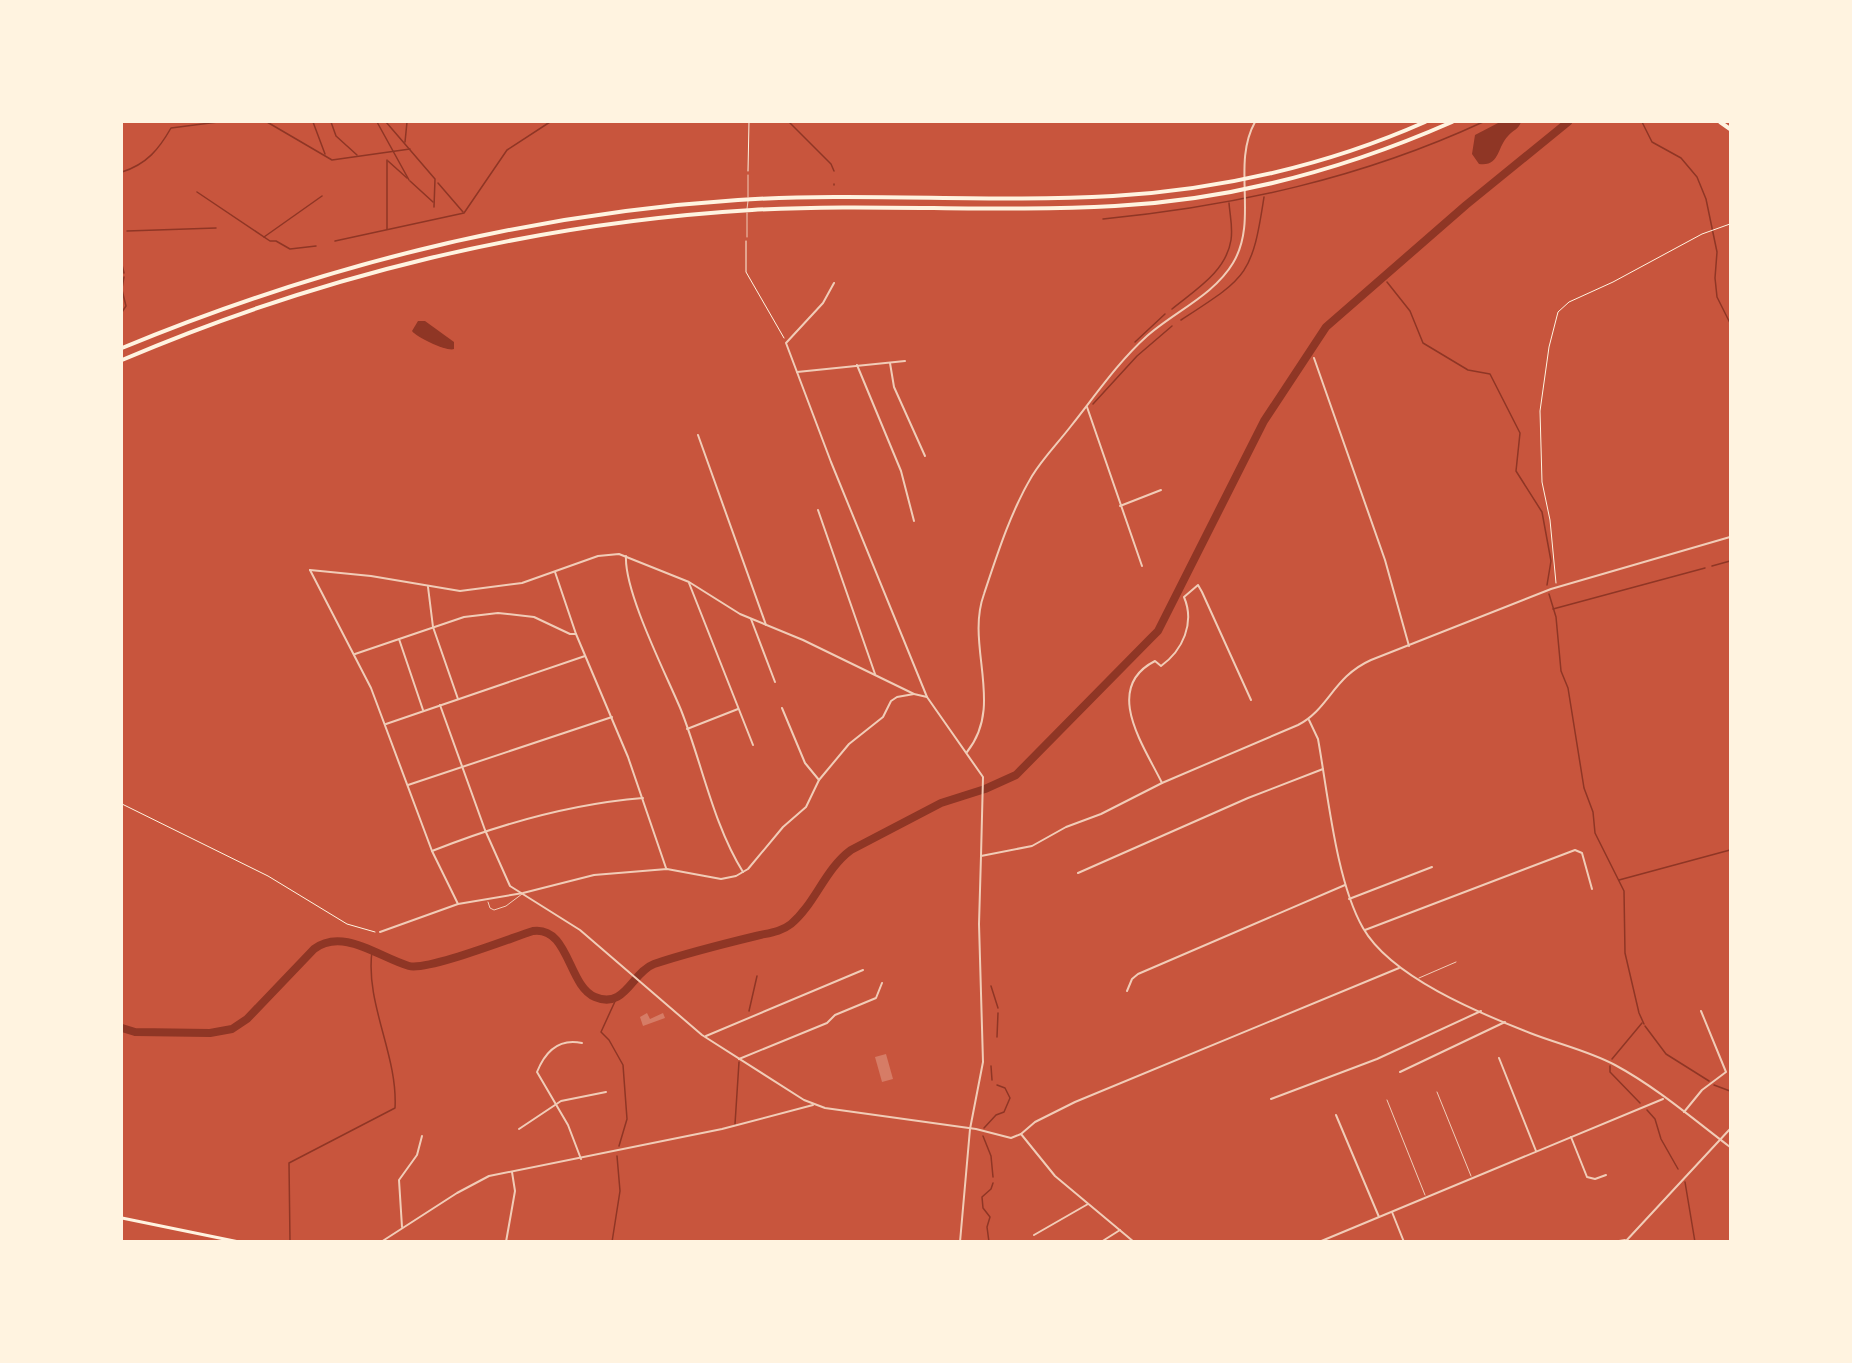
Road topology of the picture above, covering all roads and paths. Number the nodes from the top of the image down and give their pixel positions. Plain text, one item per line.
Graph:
1 (749, 122) edge
2 (1255, 122) edge
3 (1425, 122) edge
4 (1452, 122) edge
5 (1720, 122) edge
6 (1731, 129) edge
7 (748, 175) joint
8 (1731, 224) edge
9 (747, 237) joint
10 (834, 282) dead end
11 (786, 343) junction
12 (122, 348) edge
13 (1314, 358) dead end
14 (122, 360) edge
15 (905, 361) dead end
16 (890, 363) junction
17 (857, 365) junction
18 (796, 372) junction
19 (1087, 406) junction
20 (698, 435) dead end
21 (924, 456) dead end
22 (1161, 490) dead end
23 (1120, 506) junction
24 (818, 510) dead end
25 (914, 521) dead end
26 (1731, 537) edge
27 (626, 556) junction
28 (1142, 566) dead end
29 (555, 572) junction
30 (688, 582) junction
31 (428, 587) junction
32 (1556, 587) junction
33 (751, 619) junction
34 (766, 625) junction
35 (433, 627) junction
36 (576, 634) junction
37 (399, 639) junction
38 (1409, 646) junction
39 (355, 654) junction
40 (585, 656) junction
41 (875, 674) junction
42 (775, 682) dead end
43 (914, 694) junction
44 (927, 697) junction
45 (458, 699) junction
46 (1251, 700) dead end
47 (440, 705) junction
48 (782, 708) dead end
49 (739, 709) junction
50 (423, 711) junction
51 (612, 717) junction
52 (1309, 720) junction
53 (386, 724) junction
54 (687, 729) junction
55 (753, 745) dead end
56 (967, 752) junction
57 (462, 768) junction
58 (1323, 769) junction
59 (819, 780) junction
60 (1162, 783) junction
61 (408, 785) junction
62 (643, 798) junction
63 (122, 804) edge
64 (485, 830) junction
65 (432, 851) junction
66 (981, 856) junction
67 (1432, 867) dead end
68 (666, 869) junction
69 (744, 872) junction
70 (1078, 873) dead end
71 (1345, 885) junction
72 (1592, 889) dead end
73 (523, 893) junction
74 (1350, 899) junction
75 (487, 900) junction
76 (458, 904) junction
77 (1364, 931) junction
78 (380, 932) joint
79 (1456, 962) dead end
80 (1399, 968) junction
81 (863, 970) dead end
82 (1418, 979) junction
83 (882, 983) dead end
84 (1126, 991) dead end
85 (1481, 1011) junction
86 (1701, 1011) dead end
87 (1505, 1022) junction
88 (705, 1037) junction
89 (582, 1043) dead end
90 (1499, 1058) dead end
91 (739, 1059) junction
92 (1400, 1072) dead end
93 (606, 1092) dead end
94 (1437, 1092) dead end
95 (1664, 1098) junction
96 (1271, 1100) dead end
97 (1387, 1100) dead end
98 (557, 1104) junction
99 (813, 1105) junction
100 (1684, 1112) junction
101 (1336, 1115) dead end
102 (519, 1129) dead end
103 (970, 1129) junction
104 (1731, 1129) edge
105 (1021, 1134) junction
106 (422, 1136) dead end
107 (1571, 1137) junction
108 (1722, 1140) junction
109 (1731, 1146) edge
110 (1536, 1151) junction
111 (581, 1159) junction
112 (512, 1172) junction
113 (1606, 1175) dead end
114 (1472, 1178) junction
115 (1426, 1197) junction
116 (1088, 1204) junction
117 (1392, 1212) junction
118 (1379, 1217) junction
119 (122, 1218) edge
120 (402, 1227) junction
121 (1120, 1230) junction
122 (1034, 1234) dead end
123 (1625, 1241) edge
124 (239, 1242) edge
125 (381, 1242) edge
126 (506, 1242) edge
127 (960, 1242) edge
128 (1101, 1242) edge
129 (1134, 1242) edge
130 (1319, 1242) edge
131 (1404, 1242) edge
132 (1613, 1242) edge

1 - 7 path
2 - 19 street
3 - 12 highway
4 - 14 highway
5 - 6 highway
7 - 9 lane
8 - 32 path
9 - 11 path
10 - 11 street
11 - 18 street
13 - 38 street
15 - 16 street
16 - 17 street
16 - 21 street
17 - 18 street
17 - 25 street
18 - 44 street
19 - 23 street
19 - 56 street
20 - 34 street
22 - 23 street
23 - 28 street
24 - 41 street
26 - 32 street
27 - 29 street
27 - 30 street
27 - 54 street
29 - 31 street
29 - 36 street
30 - 33 street
30 - 49 street
31 - 35 street
31 - 39 street
32 - 38 street
33 - 34 street
33 - 42 street
34 - 41 street
35 - 36 street
35 - 37 street
35 - 45 street
36 - 40 street
37 - 39 street
37 - 50 street
38 - 52 street
39 - 53 street
40 - 45 street
40 - 51 street
41 - 43 street
43 - 44 street
43 - 59 street
44 - 56 street
45 - 47 street
46 - 60 street
47 - 50 street
47 - 57 street
48 - 59 street
49 - 54 street
49 - 55 street
50 - 53 street
51 - 57 street
51 - 62 street
52 - 58 street
52 - 60 street
53 - 61 street
54 - 69 street
56 - 66 street
57 - 61 street
57 - 64 street
58 - 70 street
58 - 71 street
59 - 69 street
60 - 66 street
61 - 65 street
62 - 64 street
62 - 68 street
63 - 78 path
64 - 65 street
64 - 73 street
65 - 76 street
66 - 103 street
67 - 74 street
68 - 69 street
68 - 73 street
71 - 74 street
71 - 84 street
72 - 77 street
73 - 75 street
73 - 75 lane
73 - 88 street
74 - 77 street
75 - 76 street
76 - 78 street
77 - 80 street
79 - 82 lane
80 - 82 street
80 - 105 street
81 - 88 street
82 - 85 street
83 - 91 street
85 - 87 street
85 - 96 street
86 - 100 street
87 - 92 street
87 - 95 street
88 - 91 street
89 - 98 street
90 - 110 street
91 - 99 street
93 - 98 street
94 - 114 lane
95 - 100 street
95 - 107 street
97 - 115 lane
98 - 102 street
98 - 111 street
99 - 103 street
99 - 111 street
100 - 108 street
101 - 118 street
103 - 105 street
103 - 127 street
104 - 108 street
105 - 116 street
106 - 120 street
107 - 110 street
107 - 113 street
108 - 109 street
108 - 123 street
110 - 114 street
111 - 112 street
112 - 120 street
112 - 126 street
114 - 115 street
115 - 117 street
116 - 121 street
116 - 122 street
117 - 118 street
117 - 131 street
118 - 130 street
119 - 124 main road
120 - 125 street
121 - 128 street
121 - 129 street
123 - 132 street

